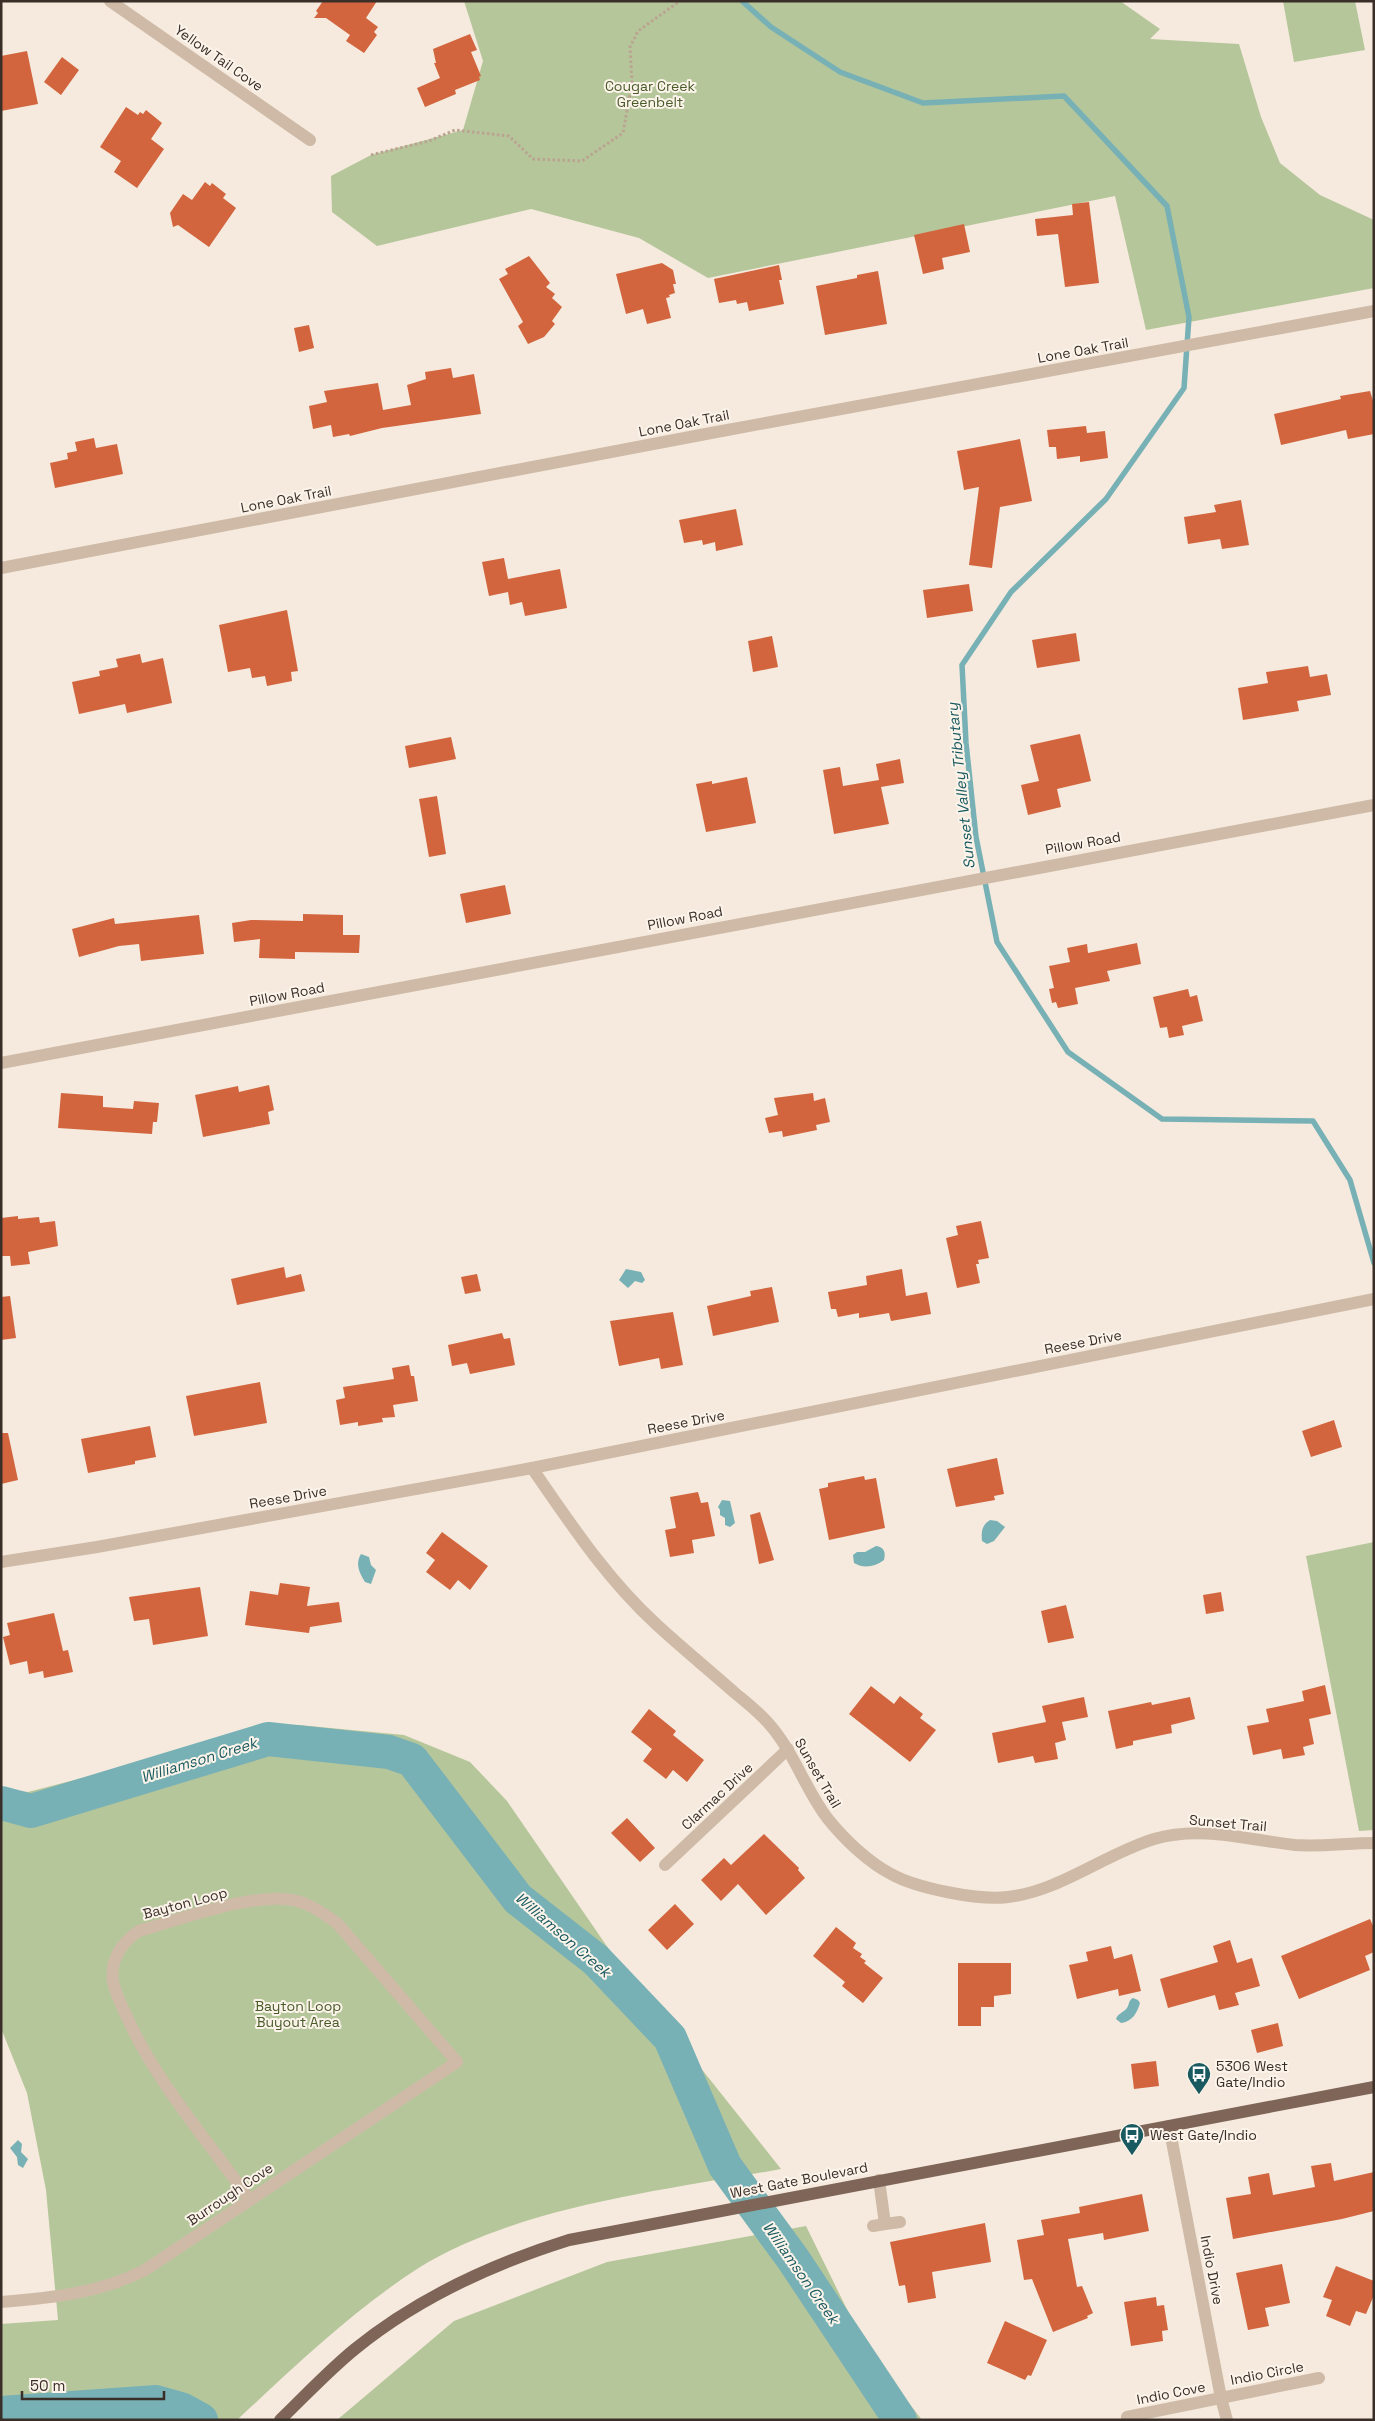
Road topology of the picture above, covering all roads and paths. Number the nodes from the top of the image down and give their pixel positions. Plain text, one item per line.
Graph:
1 (110, 1) edge
2 (680, 1) edge
3 (310, 140) dead end
4 (372, 155) dead end
5 (1374, 311) edge
6 (1, 568) edge
7 (1374, 805) edge
8 (1, 1063) edge
9 (1374, 1299) edge
10 (532, 1468) junction
11 (1, 1562) edge
12 (788, 1749) junction
13 (1374, 1843) edge
14 (666, 1864) dead end
15 (457, 2062) joint
16 (1374, 2087) edge
17 (1169, 2126) junction
18 (879, 2180) junction
19 (250, 2199) junction
20 (900, 2222) dead end
21 (1, 2302) edge
22 (1319, 2378) dead end
23 (1221, 2398) junction
24 (1127, 2417) dead end
25 (280, 2420) edge
26 (1228, 2420) edge

1 - 3 street, Yellow Tail Cove
2 - 4 path
5 - 6 street, Lone Oak Trail
7 - 8 street, Pillow Road
9 - 10 street, Reese Drive
10 - 11 street, Reese Drive
10 - 12 street, Sunset Trail
12 - 13 street, Sunset Trail
12 - 14 street, Clarmac Drive
15 - 19 street, Burrough Cove
15 - 19 street, Bayton Loop
16 - 17 main road, West Gate Boulevard
17 - 18 main road, West Gate Boulevard
17 - 23 street, Indio Drive
18 - 20 street
18 - 25 main road, West Gate Boulevard
19 - 21 street, Burrough Cove
22 - 23 street, Indio Circle
23 - 24 street, Indio Cove
23 - 26 street, Indio Drive

